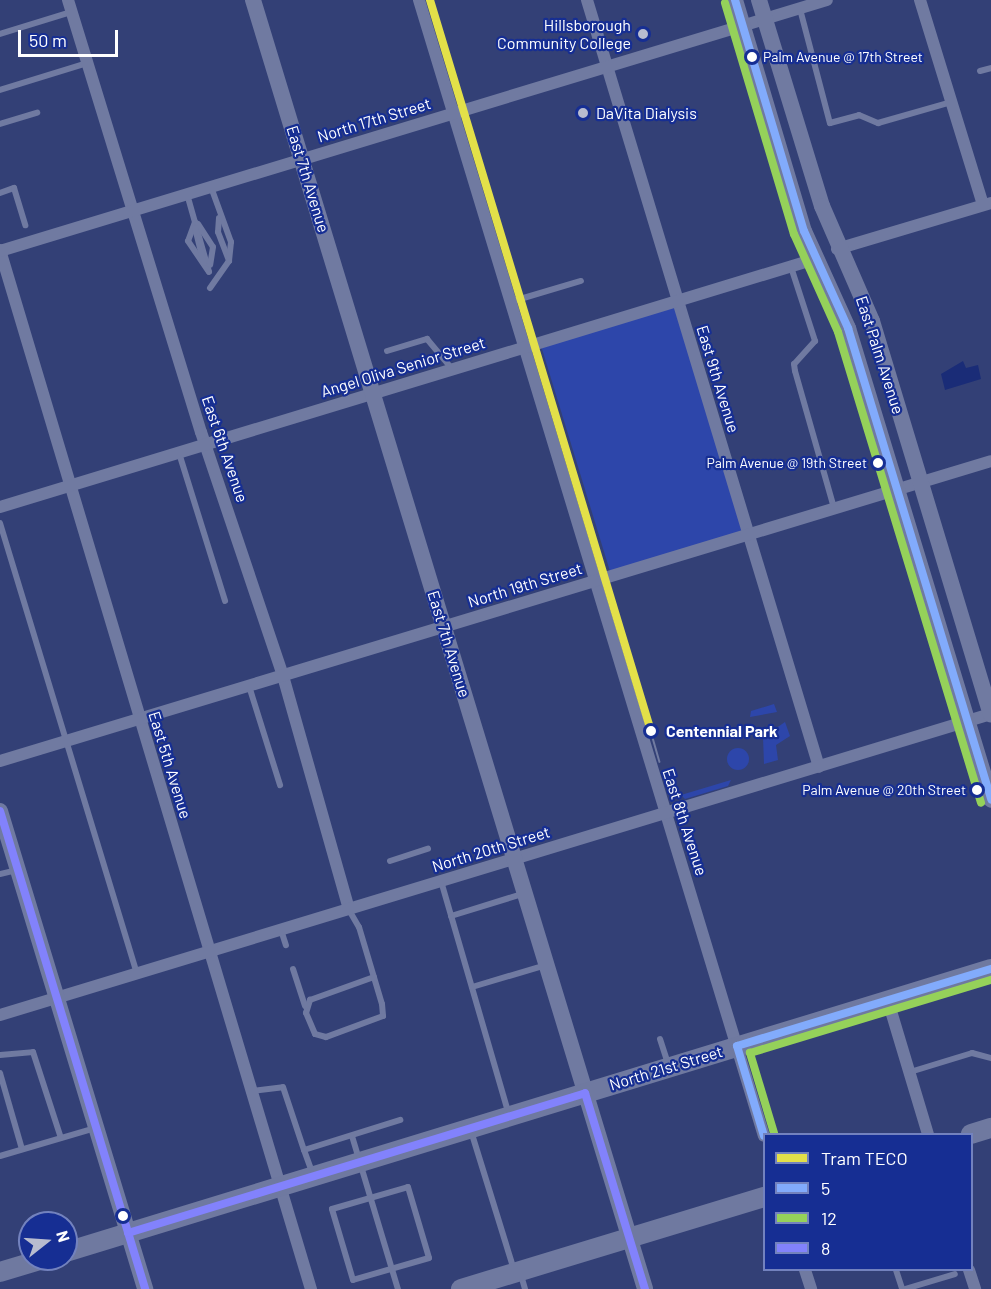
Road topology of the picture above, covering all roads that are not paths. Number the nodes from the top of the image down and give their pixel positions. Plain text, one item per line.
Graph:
1 (253, 0) edge
2 (419, 0) edge
3 (587, 0) edge
4 (735, 0) edge
5 (759, 0) edge
6 (827, 0) edge
7 (920, 0) edge
8 (70, 6) edge
9 (800, 8) junction
10 (764, 19) junction
11 (742, 26) junction
12 (0, 34) edge
13 (87, 63) junction
14 (607, 67) junction
15 (991, 68) edge
16 (980, 71) dead end
17 (0, 90) edge
18 (951, 102) junction
19 (37, 113) dead end
20 (453, 114) junction
21 (0, 124) edge
22 (302, 159) junction
23 (212, 187) junction
24 (0, 193) edge
25 (187, 194) junction
26 (987, 204) edge
27 (132, 211) junction
28 (195, 221) junction
29 (25, 225) dead end
30 (837, 249) junction
31 (0, 251) edge
32 (815, 260) junction
33 (791, 267) junction
34 (209, 272) junction
35 (218, 278) junction
36 (581, 281) dead end
37 (210, 288) dead end
38 (678, 301) junction
39 (510, 303) junction
40 (523, 348) junction
41 (387, 351) dead end
42 (453, 369) junction
43 (373, 394) junction
44 (206, 444) junction
45 (178, 453) junction
46 (991, 461) edge
47 (921, 482) junction
48 (68, 486) junction
49 (897, 489) junction
50 (0, 507) edge
51 (834, 508) junction
52 (0, 523) edge
53 (748, 534) junction
54 (594, 581) junction
55 (225, 601) dead end
56 (444, 627) junction
57 (283, 676) junction
58 (249, 686) junction
59 (991, 714) edge
60 (139, 720) junction
61 (967, 721) junction
62 (65, 742) junction
63 (0, 762) edge
64 (819, 766) junction
65 (280, 785) dead end
66 (991, 800) edge
67 (0, 811) edge
68 (666, 813) junction
69 (428, 849) dead end
70 (514, 859) junction
71 (390, 861) dead end
72 (18, 869) junction
73 (0, 874) edge
74 (441, 881) junction
75 (525, 894) junction
76 (349, 909) junction
77 (451, 916) junction
78 (281, 930) junction
79 (286, 945) dead end
80 (209, 952) junction
81 (546, 965) junction
82 (293, 969) dead end
83 (991, 969) edge
84 (136, 974) junction
85 (374, 977) junction
86 (472, 987) junction
87 (57, 998) junction
88 (888, 1001) junction
89 (305, 1006) junction
90 (0, 1015) edge
91 (660, 1039) dead end
92 (737, 1046) junction
93 (0, 1055) edge
94 (991, 1058) edge
95 (669, 1067) junction
96 (909, 1072) junction
97 (0, 1074) edge
98 (251, 1092) junction
99 (585, 1093) junction
100 (509, 1116) junction
101 (400, 1120) dead end
102 (96, 1128) junction
103 (470, 1128) junction
104 (991, 1128) edge
105 (764, 1133) edge
106 (928, 1133) edge
107 (973, 1133) edge
108 (352, 1136) junction
109 (61, 1138) junction
110 (22, 1149) junction
111 (303, 1150) junction
112 (0, 1156) edge
113 (359, 1161) junction
114 (313, 1175) junction
115 (280, 1185) junction
116 (370, 1198) junction
117 (763, 1198) edge
118 (128, 1233) junction
119 (629, 1238) junction
120 (78, 1248) edge
121 (18, 1267) edge
122 (392, 1269) junction
123 (806, 1271) edge
124 (897, 1271) edge
125 (970, 1271) edge
126 (0, 1272) edge
127 (955, 1274) dead end
128 (520, 1278) edge
129 (465, 1288) edge
130 (146, 1289) edge
131 (311, 1289) edge
132 (398, 1289) edge
133 (645, 1289) edge
134 (811, 1289) edge
135 (904, 1289) edge
136 (975, 1289) edge

1 - 22 street, East 7th Avenue
2 - 20 street, East 8th Avenue
3 - 14 street, East 9th Avenue
4 - 11 street, East Palm Avenue
5 - 10 street, East Palm Avenue
6 - 9 street, North 17th Street
7 - 18 street
8 - 12 lane
8 - 13 street, East 6th Avenue
9 - 10 street, North 17th Street
9 - 18 lane
10 - 11 street, North 17th Street
10 - 30 street, East Palm Avenue
11 - 14 street, North 17th Street
11 - 32 street, East Palm Avenue
13 - 17 lane
13 - 27 street, East 6th Avenue
14 - 20 street, North 17th Street
14 - 38 street, East 9th Avenue
15 - 16 lane
18 - 26 street
19 - 21 lane
20 - 22 street, North 17th Street
20 - 39 street, East 8th Avenue
22 - 23 street, North 17th Street
22 - 43 street, East 7th Avenue
23 - 25 street, North 17th Street
23 - 35 lane
24 - 29 lane
25 - 27 street, North 17th Street
25 - 28 lane
26 - 30 street
27 - 31 street, North 17th Street
27 - 44 street, East 6th Avenue
28 - 34 lane
28 - 34 lane
30 - 47 street, East Palm Avenue
31 - 48 street, East 5th Avenue
32 - 33 street, Angel Oliva Senior Street
32 - 49 street, East Palm Avenue
33 - 38 street, Angel Oliva Senior Street
33 - 51 lane
34 - 35 lane
35 - 37 lane
36 - 39 lane
38 - 40 street, Angel Oliva Senior Street
38 - 53 street, East 9th Avenue
39 - 40 street, East 8th Avenue
40 - 42 street, Angel Oliva Senior Street
40 - 54 street, East 8th Avenue
41 - 42 lane
42 - 43 street, Angel Oliva Senior Street
43 - 44 street, Angel Oliva Senior Street
43 - 56 street, East 7th Avenue
44 - 45 street, Angel Oliva Senior Street
44 - 57 street, East 6th Avenue
45 - 48 street, Angel Oliva Senior Street
45 - 55 lane
46 - 47 street, North 19th Street
47 - 49 street, North 19th Street
47 - 59 street, East Palm Avenue
48 - 50 street, Angel Oliva Senior Street
48 - 60 street, East 5th Avenue
49 - 51 street, North 19th Street
49 - 61 street, East Palm Avenue
51 - 53 street, North 19th Street
52 - 62 lane
53 - 54 street, North 19th Street
53 - 64 street, East 9th Avenue
54 - 56 street, North 19th Street
54 - 68 street, East 8th Avenue
56 - 57 street, North 19th Street
56 - 70 street, East 7th Avenue
57 - 58 street, North 19th Street
57 - 76 street, East 6th Avenue
58 - 60 street, North 19th Street
58 - 65 lane
59 - 61 street, North 20th Street
60 - 62 street, North 19th Street
60 - 80 street, East 5th Avenue
61 - 64 street, North 20th Street
61 - 66 street, East Palm Avenue
62 - 63 street, North 19th Street
62 - 84 lane
64 - 68 street, North 20th Street
67 - 72 street
68 - 70 street, North 20th Street
68 - 92 street, East 8th Avenue
69 - 71 lane
70 - 74 street, North 20th Street
70 - 75 street, East 7th Avenue
72 - 73 lane
72 - 87 street
74 - 76 street, North 20th Street
74 - 77 lane
75 - 77 lane
75 - 81 street, East 7th Avenue
76 - 78 street, North 20th Street
76 - 85 lane
77 - 86 lane
78 - 79 lane
78 - 80 street, North 20th Street
80 - 84 street, North 20th Street
80 - 98 street, East 5th Avenue
81 - 86 lane
81 - 99 street, East 7th Avenue
82 - 89 lane
83 - 88 main road, North 21st Street
84 - 87 street, North 20th Street
85 - 89 lane
85 - 89 lane
86 - 100 lane
87 - 90 street, North 20th Street
87 - 102 street
88 - 92 main road, North 21st Street
88 - 96 street
91 - 95 lane
92 - 95 main road, North 21st Street
92 - 105 street, East 8th Avenue
93 - 109 lane
94 - 96 lane
95 - 99 main road, North 21st Street
96 - 106 street
97 - 110 lane
98 - 111 lane
98 - 115 street, East 5th Avenue
99 - 100 main road, North 21st Street
99 - 119 street, East 7th Avenue
100 - 103 main road, North 21st Street
101 - 108 lane
102 - 109 lane
102 - 118 street
103 - 113 main road, North 21st Street
103 - 128 lane
104 - 107 main road
108 - 111 lane
108 - 113 lane
109 - 110 lane
110 - 112 lane
111 - 114 lane
113 - 114 main road, North 21st Street
113 - 116 lane
114 - 115 main road, North 21st Street
115 - 118 main road, North 21st Street
115 - 131 street, East 5th Avenue
116 - 122 lane
116 - 122 lane
116 - 122 lane
117 - 119 main road
118 - 120 main road, North 21st Street
118 - 130 street
119 - 128 main road
119 - 133 street, East 7th Avenue
121 - 126 main road
122 - 132 lane
123 - 134 street
124 - 135 lane
125 - 136 street
127 - 135 lane
128 - 129 main road

